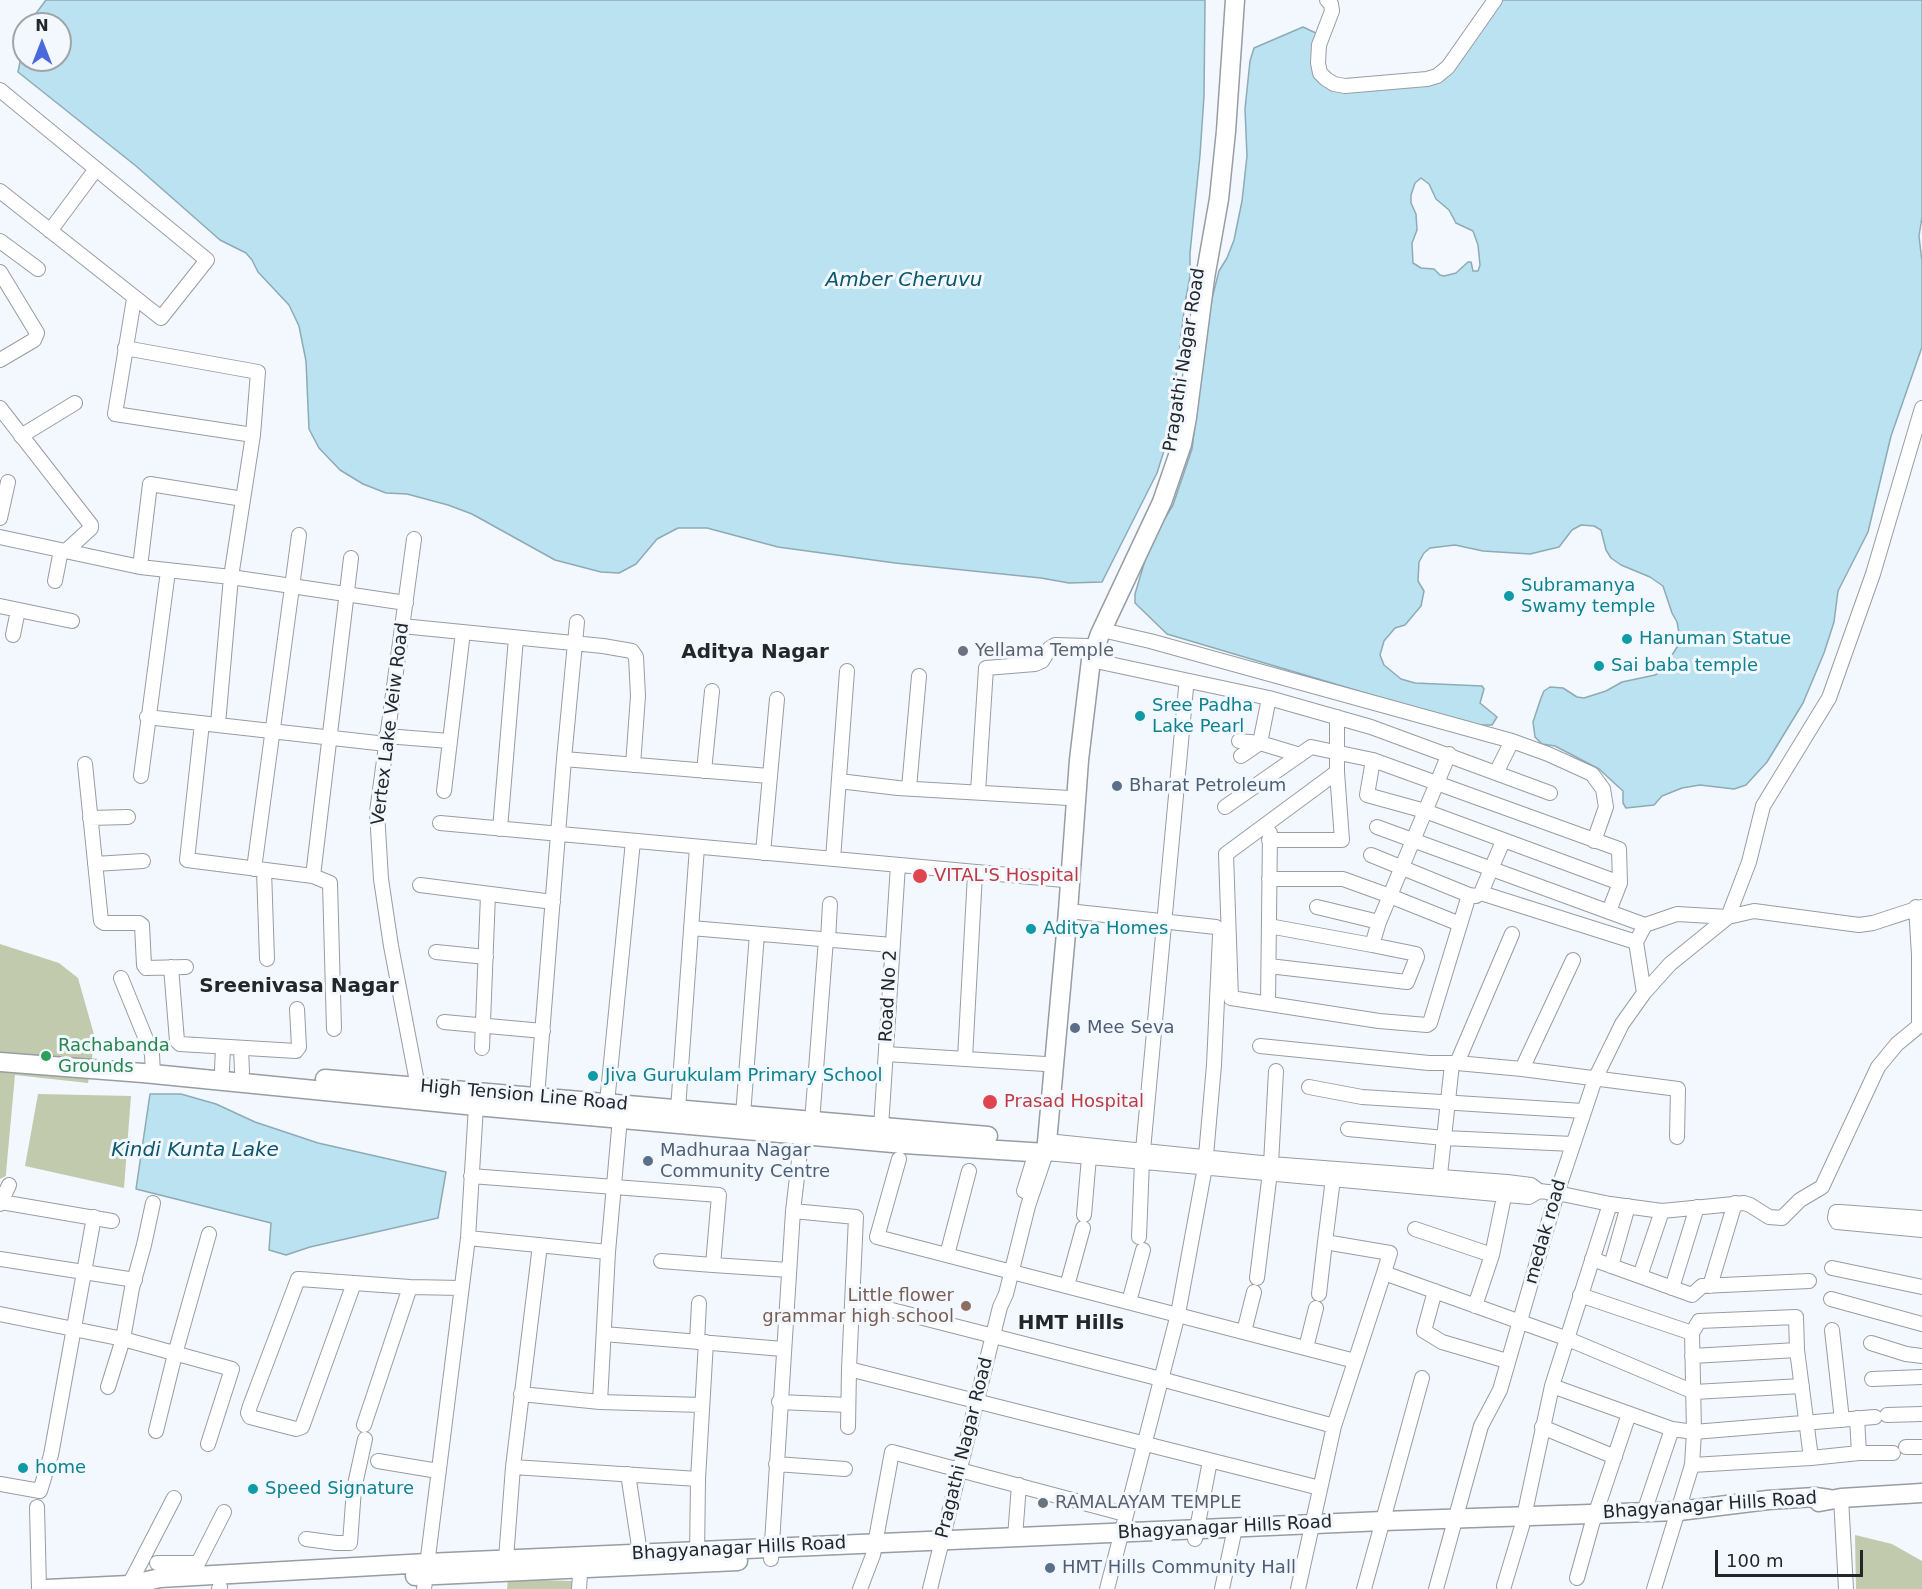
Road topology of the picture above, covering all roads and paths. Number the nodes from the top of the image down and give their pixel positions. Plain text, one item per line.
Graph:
1 (1225, 0) edge
2 (1235, 0) edge
3 (1327, 0) edge
4 (1496, 0) edge
5 (0, 90) edge
6 (96, 169) junction
7 (0, 191) edge
8 (50, 231) junction
9 (0, 241) edge
10 (38, 270) dead end
11 (0, 272) edge
12 (134, 299) junction
13 (125, 348) junction
14 (0, 360) edge
15 (75, 403) dead end
16 (0, 408) edge
17 (1922, 408) edge
18 (253, 435) junction
19 (21, 436) junction
20 (8, 482) dead end
21 (243, 499) junction
22 (0, 518) edge
23 (299, 535) dead end
24 (0, 537) edge
25 (414, 539) dead end
26 (64, 550) junction
27 (351, 558) dead end
28 (140, 567) junction
29 (168, 571) junction
30 (231, 577) junction
31 (55, 581) dead end
32 (291, 587) junction
33 (346, 596) junction
34 (406, 603) junction
35 (0, 606) edge
36 (18, 610) junction
37 (72, 621) dead end
38 (577, 622) dead end
39 (402, 626) junction
40 (1102, 630) junction
41 (463, 632) junction
42 (13, 635) dead end
43 (516, 638) junction
44 (574, 644) junction
45 (1089, 653) junction
46 (847, 670) dead end
47 (919, 676) dead end
48 (1186, 688) dead end
49 (712, 691) dead end
50 (1269, 698) junction
51 (777, 699) dead end
52 (147, 717) junction
53 (1337, 717) junction
54 (202, 723) junction
55 (218, 724) junction
56 (273, 730) junction
57 (329, 738) junction
58 (1077, 738) junction
59 (386, 740) junction
60 (449, 741) junction
61 (1239, 741) dead end
62 (1512, 741) junction
63 (1260, 742) junction
64 (1338, 752) junction
65 (1300, 754) junction
66 (1449, 754) junction
67 (1241, 756) dead end
68 (564, 759) junction
69 (1373, 760) junction
70 (85, 764) dead end
71 (633, 765) junction
72 (705, 771) junction
73 (1337, 772) junction
74 (1496, 772) junction
75 (141, 776) dead end
76 (769, 776) junction
77 (839, 781) junction
78 (1437, 784) junction
79 (909, 788) junction
80 (444, 791) dead end
81 (978, 792) junction
82 (1550, 793) dead end
83 (1069, 798) junction
84 (1225, 807) dead end
85 (1425, 811) junction
86 (128, 817) dead end
87 (90, 818) junction
88 (1271, 822) junction
89 (440, 824) dead end
90 (1377, 827) dead end
91 (500, 829) junction
92 (558, 834) junction
93 (1414, 839) junction
94 (1269, 840) junction
95 (633, 841) junction
96 (1503, 841) junction
97 (1594, 841) junction
98 (697, 847) junction
99 (763, 853) junction
100 (1371, 855) dead end
101 (833, 859) junction
102 (143, 861) dead end
103 (95, 864) junction
104 (898, 865) junction
105 (1401, 867) junction
106 (1491, 868) junction
107 (259, 869) junction
108 (975, 874) junction
109 (313, 876) junction
110 (1269, 879) junction
111 (1064, 880) junction
112 (1620, 883) junction
113 (420, 885) dead end
114 (488, 894) junction
115 (1475, 894) junction
116 (1390, 896) junction
117 (553, 902) junction
118 (830, 904) dead end
119 (1919, 907) edge
120 (1317, 908) dead end
121 (1068, 911) junction
122 (1610, 911) junction
123 (1728, 917) junction
124 (1163, 922) junction
125 (1379, 922) junction
126 (1460, 924) junction
127 (1645, 925) junction
128 (1269, 926) junction
129 (692, 928) junction
130 (757, 934) junction
131 (1512, 934) dead end
132 (827, 940) junction
133 (1636, 942) junction
134 (892, 945) junction
135 (1372, 945) junction
136 (436, 952) dead end
137 (486, 957) junction
138 (267, 958) dead end
139 (1573, 960) dead end
140 (1269, 966) junction
141 (171, 967) junction
142 (186, 967) dead end
143 (121, 978) dead end
144 (1647, 989) junction
145 (1268, 1003) junction
146 (297, 1010) dead end
147 (444, 1022) dead end
148 (483, 1026) junction
149 (334, 1029) dead end
150 (543, 1031) junction
151 (1260, 1046) dead end
152 (223, 1047) junction
153 (242, 1048) junction
154 (482, 1048) dead end
155 (0, 1052) edge
156 (886, 1054) junction
157 (965, 1058) junction
158 (0, 1062) edge
159 (1045, 1064) junction
160 (1454, 1064) junction
161 (153, 1069) junction
162 (1522, 1069) junction
163 (222, 1070) junction
164 (1276, 1071) dead end
165 (242, 1072) junction
166 (1595, 1079) junction
167 (418, 1087) junction
168 (1309, 1087) dead end
169 (537, 1097) junction
170 (1447, 1102) junction
171 (607, 1103) junction
172 (476, 1106) junction
173 (678, 1109) junction
174 (1583, 1112) junction
175 (743, 1115) junction
176 (620, 1118) junction
177 (881, 1127) junction
178 (807, 1129) junction
179 (1348, 1129) dead end
180 (1677, 1137) dead end
181 (1445, 1138) junction
182 (1572, 1144) junction
183 (1042, 1147) junction
184 (1142, 1156) junction
185 (1089, 1157) junction
186 (899, 1159) dead end
187 (1206, 1162) junction
188 (1270, 1169) junction
189 (969, 1171) dead end
190 (1333, 1174) junction
191 (471, 1176) junction
192 (1439, 1182) junction
193 (9, 1185) dead end
194 (614, 1187) junction
195 (1506, 1188) junction
196 (1557, 1192) junction
197 (0, 1203) edge
198 (153, 1203) dead end
199 (1735, 1203) junction
200 (1610, 1204) junction
201 (1628, 1206) junction
202 (1697, 1207) junction
203 (793, 1211) junction
204 (1662, 1211) junction
205 (94, 1217) junction
206 (1922, 1218) edge
207 (112, 1221) dead end
208 (1415, 1229) dead end
209 (1922, 1230) edge
210 (209, 1234) dead end
211 (468, 1238) junction
212 (1325, 1242) junction
213 (540, 1245) junction
214 (608, 1252) junction
215 (947, 1255) junction
216 (1492, 1255) junction
217 (0, 1259) edge
218 (1592, 1259) junction
219 (661, 1262) dead end
220 (713, 1265) junction
221 (1611, 1266) junction
222 (1832, 1268) dead end
223 (789, 1270) junction
224 (1008, 1270) junction
225 (84, 1271) junction
226 (1384, 1273) junction
227 (1640, 1276) junction
228 (135, 1280) junction
229 (1809, 1281) dead end
230 (354, 1283) junction
231 (1067, 1286) junction
232 (1710, 1286) junction
233 (410, 1287) junction
234 (1922, 1287) edge
235 (461, 1288) junction
236 (1672, 1288) junction
237 (1435, 1292) junction
238 (1319, 1294) dead end
239 (1580, 1294) junction
240 (1831, 1299) dead end
241 (853, 1300) junction
242 (1129, 1302) junction
243 (699, 1303) dead end
244 (1475, 1306) junction
245 (1316, 1308) dead end
246 (0, 1314) edge
247 (1178, 1314) junction
248 (1521, 1322) junction
249 (1922, 1324) edge
250 (74, 1328) junction
251 (1832, 1330) dead end
252 (1244, 1332) junction
253 (1692, 1333) junction
254 (604, 1334) junction
255 (993, 1336) junction
256 (123, 1339) junction
257 (1568, 1339) junction
258 (701, 1342) junction
259 (1871, 1343) dead end
260 (1306, 1348) junction
261 (783, 1349) junction
262 (1797, 1350) junction
263 (175, 1354) junction
264 (1692, 1356) junction
265 (1922, 1356) edge
266 (1355, 1361) junction
267 (1507, 1361) junction
268 (849, 1369) junction
269 (1922, 1377) edge
270 (1161, 1378) junction
271 (1422, 1378) dead end
272 (1872, 1379) dead end
273 (1552, 1386) junction
274 (1802, 1386) junction
275 (108, 1387) dead end
276 (1694, 1392) junction
277 (521, 1394) junction
278 (600, 1402) junction
279 (779, 1402) junction
280 (977, 1402) junction
281 (702, 1405) junction
282 (848, 1405) junction
283 (1629, 1414) junction
284 (1922, 1414) edge
285 (1857, 1419) junction
286 (1842, 1420) junction
287 (1806, 1422) junction
288 (364, 1425) dead end
289 (848, 1426) dead end
290 (1334, 1426) junction
291 (1542, 1426) junction
292 (1672, 1429) junction
293 (156, 1431) dead end
294 (1694, 1432) junction
295 (365, 1439) dead end
296 (208, 1444) dead end
297 (1144, 1444) junction
298 (1906, 1447) dead end
299 (1922, 1447) edge
300 (1859, 1453) junction
301 (1893, 1453) dead end
302 (1615, 1457) junction
303 (1811, 1458) junction
304 (378, 1461) dead end
305 (1210, 1461) junction
306 (776, 1464) junction
307 (1692, 1464) junction
308 (513, 1467) junction
309 (845, 1469) dead end
310 (959, 1469) junction
311 (438, 1471) junction
312 (628, 1474) junction
313 (698, 1479) junction
314 (0, 1484) edge
315 (1019, 1485) junction
316 (1320, 1488) junction
317 (1922, 1493) edge
318 (174, 1498) dead end
319 (1835, 1498) junction
320 (37, 1507) dead end
321 (224, 1512) dead end
322 (1644, 1512) junction
323 (1125, 1514) junction
324 (1678, 1514) junction
325 (1594, 1518) junction
326 (1523, 1521) junction
327 (1454, 1523) junction
328 (1382, 1526) junction
329 (1311, 1529) junction
330 (1234, 1533) junction
331 (1196, 1535) junction
332 (1015, 1537) junction
333 (306, 1539) dead end
334 (1119, 1539) junction
335 (336, 1543) junction
336 (940, 1546) junction
337 (874, 1549) junction
338 (640, 1553) junction
339 (771, 1553) junction
340 (697, 1557) junction
341 (506, 1560) junction
342 (602, 1562) junction
343 (157, 1563) dead end
344 (581, 1563) junction
345 (338, 1568) junction
346 (193, 1576) edge
347 (308, 1576) junction
348 (425, 1576) edge
349 (1577, 1578) dead end
350 (129, 1585) junction
351 (1504, 1586) dead end
352 (220, 1588) edge
353 (39, 1589) edge
354 (47, 1589) edge
355 (153, 1589) edge
356 (579, 1589) edge
357 (860, 1589) edge
358 (930, 1589) edge
359 (1107, 1589) edge
360 (1222, 1589) edge
361 (1298, 1589) edge
362 (1364, 1589) edge
363 (1436, 1589) edge
364 (1654, 1589) edge
365 (1846, 1589) edge

1 - 45 main road, Pragathi Nagar Road
2 - 40 main road
3 - 4 street
5 - 6 street
6 - 8 street
6 - 12 street
7 - 8 street
8 - 12 street
9 - 10 street
11 - 14 street
12 - 13 street
13 - 18 street
13 - 18 street
15 - 19 street
16 - 19 street
17 - 123 street
18 - 21 street
19 - 26 street
20 - 22 street
21 - 28 street
21 - 30 street
23 - 32 street
24 - 26 street
25 - 34 street, Vertex Lake Veiw Road
26 - 28 street
26 - 31 street
27 - 33 street
28 - 29 street
29 - 30 street
29 - 52 street
30 - 32 street
30 - 55 street
32 - 33 street
32 - 56 street
33 - 34 street
33 - 57 street
34 - 39 street, Vertex Lake Veiw Road
35 - 36 street
36 - 37 street
36 - 42 street
38 - 44 street
39 - 41 street
39 - 59 street, Vertex Lake Veiw Road
40 - 45 main road
40 - 62 street
41 - 43 street
41 - 60 street
43 - 44 street
43 - 91 street
44 - 68 street
44 - 71 street
45 - 50 street
45 - 58 main road
45 - 81 street
46 - 77 street
47 - 79 street
48 - 124 street
49 - 72 street
50 - 53 street
50 - 63 street
51 - 76 street
52 - 54 street
52 - 75 street
53 - 64 street
53 - 66 street
54 - 55 street
54 - 107 street
55 - 56 street
56 - 57 street
56 - 107 street
57 - 59 street
57 - 109 street
58 - 83 main road, Pragathi Nagar Road
58 - 121 main road, Pragathi Nagar Road
59 - 60 street
59 - 167 street, Vertex Lake Veiw Road
60 - 80 street
61 - 63 street
62 - 74 street
62 - 97 street
63 - 65 street
63 - 67 street
64 - 65 street
64 - 69 street
64 - 73 street
65 - 84 street
66 - 74 street
66 - 78 street
68 - 71 street
68 - 92 street
69 - 78 street
69 - 85 street
70 - 87 street
71 - 72 street
72 - 76 street
73 - 88 street
73 - 94 street
74 - 82 street
76 - 99 street
77 - 79 street
77 - 101 street
78 - 85 street
78 - 97 street
79 - 81 street
81 - 83 street
83 - 111 main road, Pragathi Nagar Road
85 - 93 street
85 - 96 street
86 - 87 street
87 - 103 street
88 - 94 street
88 - 145 street
89 - 91 street
90 - 93 street
91 - 92 street
92 - 95 street
92 - 117 street
93 - 105 street
93 - 106 street
94 - 110 street
95 - 98 street
95 - 171 street
96 - 106 street
96 - 112 street
97 - 112 street
98 - 99 street
98 - 129 street
99 - 101 street
100 - 105 street
101 - 104 street
102 - 103 street
103 - 141 street
104 - 108 street
104 - 134 street, Road No 2
105 - 115 street
105 - 116 street
106 - 115 street
106 - 122 street
107 - 109 street
107 - 138 street
108 - 111 street
108 - 157 street
109 - 149 street
110 - 116 street
110 - 128 street
111 - 159 main road, Pragathi Nagar Road
112 - 122 street
113 - 114 street
114 - 117 street
114 - 137 street
115 - 126 street
115 - 133 street
116 - 125 street
116 - 126 street
117 - 150 street
118 - 132 street
119 - 123 street
119 - 199 street
120 - 125 street
121 - 124 street
121 - 183 main road, Pragathi Nagar Road
122 - 127 street
123 - 127 street
123 - 144 street, medak road
124 - 184 street
124 - 187 street
125 - 135 street
126 - 145 street
127 - 133 street
128 - 135 street
128 - 140 street
129 - 130 street
129 - 173 street
130 - 132 street
130 - 175 street
131 - 160 street
132 - 134 street
132 - 178 street
133 - 144 street
134 - 156 street, Road No 2
135 - 140 street
136 - 137 street
137 - 148 street
139 - 162 street
140 - 145 street
141 - 142 street
141 - 152 street
143 - 161 street
144 - 166 street, medak road
146 - 153 street
147 - 148 street
148 - 150 street
148 - 154 street
150 - 169 street
151 - 160 street
152 - 153 street
152 - 163 street
153 - 165 street
155 - 161 main road, High Tension Line Road
156 - 157 street
156 - 177 street, Road No 2
157 - 159 street
158 - 161 main road, High Tension Line Road
159 - 183 main road, Pragathi Nagar Road
160 - 162 street
160 - 170 street
161 - 163 main road, High Tension Line Road
161 - 172 main road, High Tension Line Road
162 - 166 street
163 - 165 main road, High Tension Line Road
164 - 188 street
165 - 167 main road, High Tension Line Road
166 - 174 street, medak road
166 - 180 street
167 - 169 main road, High Tension Line Road
168 - 170 street
169 - 171 main road, High Tension Line Road
170 - 174 street
170 - 181 street
171 - 173 main road, High Tension Line Road
172 - 176 main road, High Tension Line Road
172 - 191 street
173 - 175 main road, High Tension Line Road
174 - 182 street, medak road
175 - 178 main road, High Tension Line Road
176 - 178 main road, High Tension Line Road
176 - 194 street
177 - 178 main road, High Tension Line Road
177 - 183 main road, High Tension Line Road
178 - 183 main road, High Tension Line Road
178 - 203 street
179 - 181 street
181 - 182 street
181 - 192 street
182 - 196 street, medak road
183 - 184 street
183 - 185 street
183 - 224 street, Pragathi Nagar Road
184 - 185 street
184 - 187 street
184 - 242 street
185 - 231 street
186 - 215 street
187 - 188 street
187 - 247 street
188 - 190 street
188 - 252 street
189 - 215 street
190 - 192 street
190 - 212 street
191 - 194 street
191 - 211 street
192 - 195 street
193 - 197 street
194 - 214 street
194 - 220 street
195 - 196 street
195 - 216 street
196 - 200 street
196 - 248 street, medak road
197 - 205 street
198 - 228 street
199 - 202 street
199 - 232 street
200 - 201 street
200 - 218 street
201 - 204 street
201 - 221 street
202 - 204 street
202 - 236 street
203 - 223 street
203 - 241 street
204 - 227 street
205 - 207 street
205 - 225 street
206 - 209 street
208 - 216 street
210 - 263 street
211 - 213 street
211 - 235 street
212 - 226 street
212 - 238 street
213 - 214 street
213 - 277 street
214 - 254 street
215 - 224 street
216 - 244 street
217 - 225 street
218 - 221 street
218 - 239 street
219 - 220 street
220 - 223 street
221 - 227 street
222 - 234 street
223 - 261 street
224 - 231 street
224 - 255 street, Pragathi Nagar Road
225 - 228 street
225 - 250 street
226 - 237 street
226 - 266 street
227 - 236 street
228 - 256 street
229 - 232 street
230 - 230 street
230 - 233 street
231 - 242 street
232 - 236 street
233 - 235 street
233 - 288 street
235 - 311 street
237 - 244 street
237 - 267 street
239 - 253 street
239 - 257 street
240 - 249 street
241 - 255 street
241 - 268 street
242 - 247 street
243 - 258 street
244 - 248 street
245 - 260 street
246 - 250 street
247 - 252 street
247 - 270 street
248 - 257 street
248 - 267 street, medak road
250 - 256 street
250 - 314 street
251 - 286 street
252 - 260 street
253 - 262 street
253 - 264 street
254 - 258 street
254 - 278 street
255 - 270 street
255 - 280 street, Pragathi Nagar Road
256 - 263 street
256 - 275 street
257 - 273 street
257 - 276 street
258 - 261 street
258 - 281 street
259 - 265 street
260 - 266 street
261 - 279 street
262 - 264 street
262 - 274 street
263 - 293 street
263 - 296 street
264 - 276 street
266 - 290 street
267 - 327 street, medak road
268 - 280 street
268 - 282 street
269 - 272 street
270 - 290 street
270 - 297 street
271 - 328 street
273 - 283 street
273 - 291 street
274 - 276 street
274 - 287 street
276 - 294 street
277 - 278 street
277 - 308 street
278 - 281 street
279 - 282 street
279 - 306 street
280 - 297 street
280 - 310 street, Pragathi Nagar Road
281 - 313 street
282 - 289 street
283 - 292 street
283 - 302 street
284 - 285 street
285 - 286 street
285 - 300 street
286 - 287 street
287 - 294 street
287 - 303 street
290 - 316 street
291 - 302 street
291 - 326 street
292 - 294 street
292 - 322 street
294 - 307 street
295 - 335 street
297 - 305 street
297 - 323 street
298 - 299 street
300 - 301 street
300 - 303 street
302 - 325 street
303 - 307 street
304 - 311 street
305 - 316 street
305 - 331 street
306 - 309 street
306 - 339 street
307 - 324 street
308 - 312 street
308 - 341 street
310 - 315 street
310 - 336 street, Pragathi Nagar Road
310 - 337 street
311 - 348 street
312 - 313 street
312 - 338 street
313 - 340 street
315 - 323 street
315 - 332 street
316 - 329 street
317 - 319 main road, Bhagyanagar Hills Road
318 - 350 street
319 - 324 main road, Bhagyanagar Hills Road
319 - 365 street
320 - 353 street
321 - 346 street
322 - 324 main road, Bhagyanagar Hills Road
322 - 325 main road, Bhagyanagar Hills Road
323 - 334 street
324 - 325 main road, Bhagyanagar Hills Road
324 - 364 street
325 - 326 main road, Bhagyanagar Hills Road
325 - 349 street
326 - 327 main road, Bhagyanagar Hills Road
326 - 351 street
327 - 328 main road, Bhagyanagar Hills Road
327 - 363 street, medak road
328 - 329 main road, Bhagyanagar Hills Road
328 - 362 street
329 - 330 main road, Bhagyanagar Hills Road
329 - 361 street
330 - 331 main road, Bhagyanagar Hills Road
330 - 360 street
331 - 334 main road, Bhagyanagar Hills Road
332 - 334 main road, Bhagyanagar Hills Road
332 - 336 main road, Bhagyanagar Hills Road
333 - 335 street
334 - 336 main road, Bhagyanagar Hills Road
334 - 359 street
335 - 345 street
336 - 337 main road, Bhagyanagar Hills Road
336 - 358 street, Pragathi Nagar Road
337 - 339 main road, Bhagyanagar Hills Road
337 - 357 street
338 - 340 main road, Bhagyanagar Hills Road
338 - 342 main road, Bhagyanagar Hills Road
339 - 340 main road, Bhagyanagar Hills Road
340 - 342 main road, Bhagyanagar Hills Road
341 - 344 main road, Bhagyanagar Hills Road
341 - 348 main road, Bhagyanagar Hills Road
342 - 344 main road, Bhagyanagar Hills Road
343 - 346 street
344 - 348 main road, Bhagyanagar Hills Road
344 - 356 street
345 - 347 main road, Bhagyanagar Hills Road
345 - 348 main road, Bhagyanagar Hills Road
346 - 347 main road, Bhagyanagar Hills Road
346 - 350 main road, Bhagyanagar Hills Road
346 - 352 main road, Bhagyanagar Hills Road
347 - 348 main road, Bhagyanagar Hills Road
347 - 352 main road, Bhagyanagar Hills Road
350 - 354 main road, Bhagyanagar Hills Road
350 - 355 main road, Bhagyanagar Hills Road

